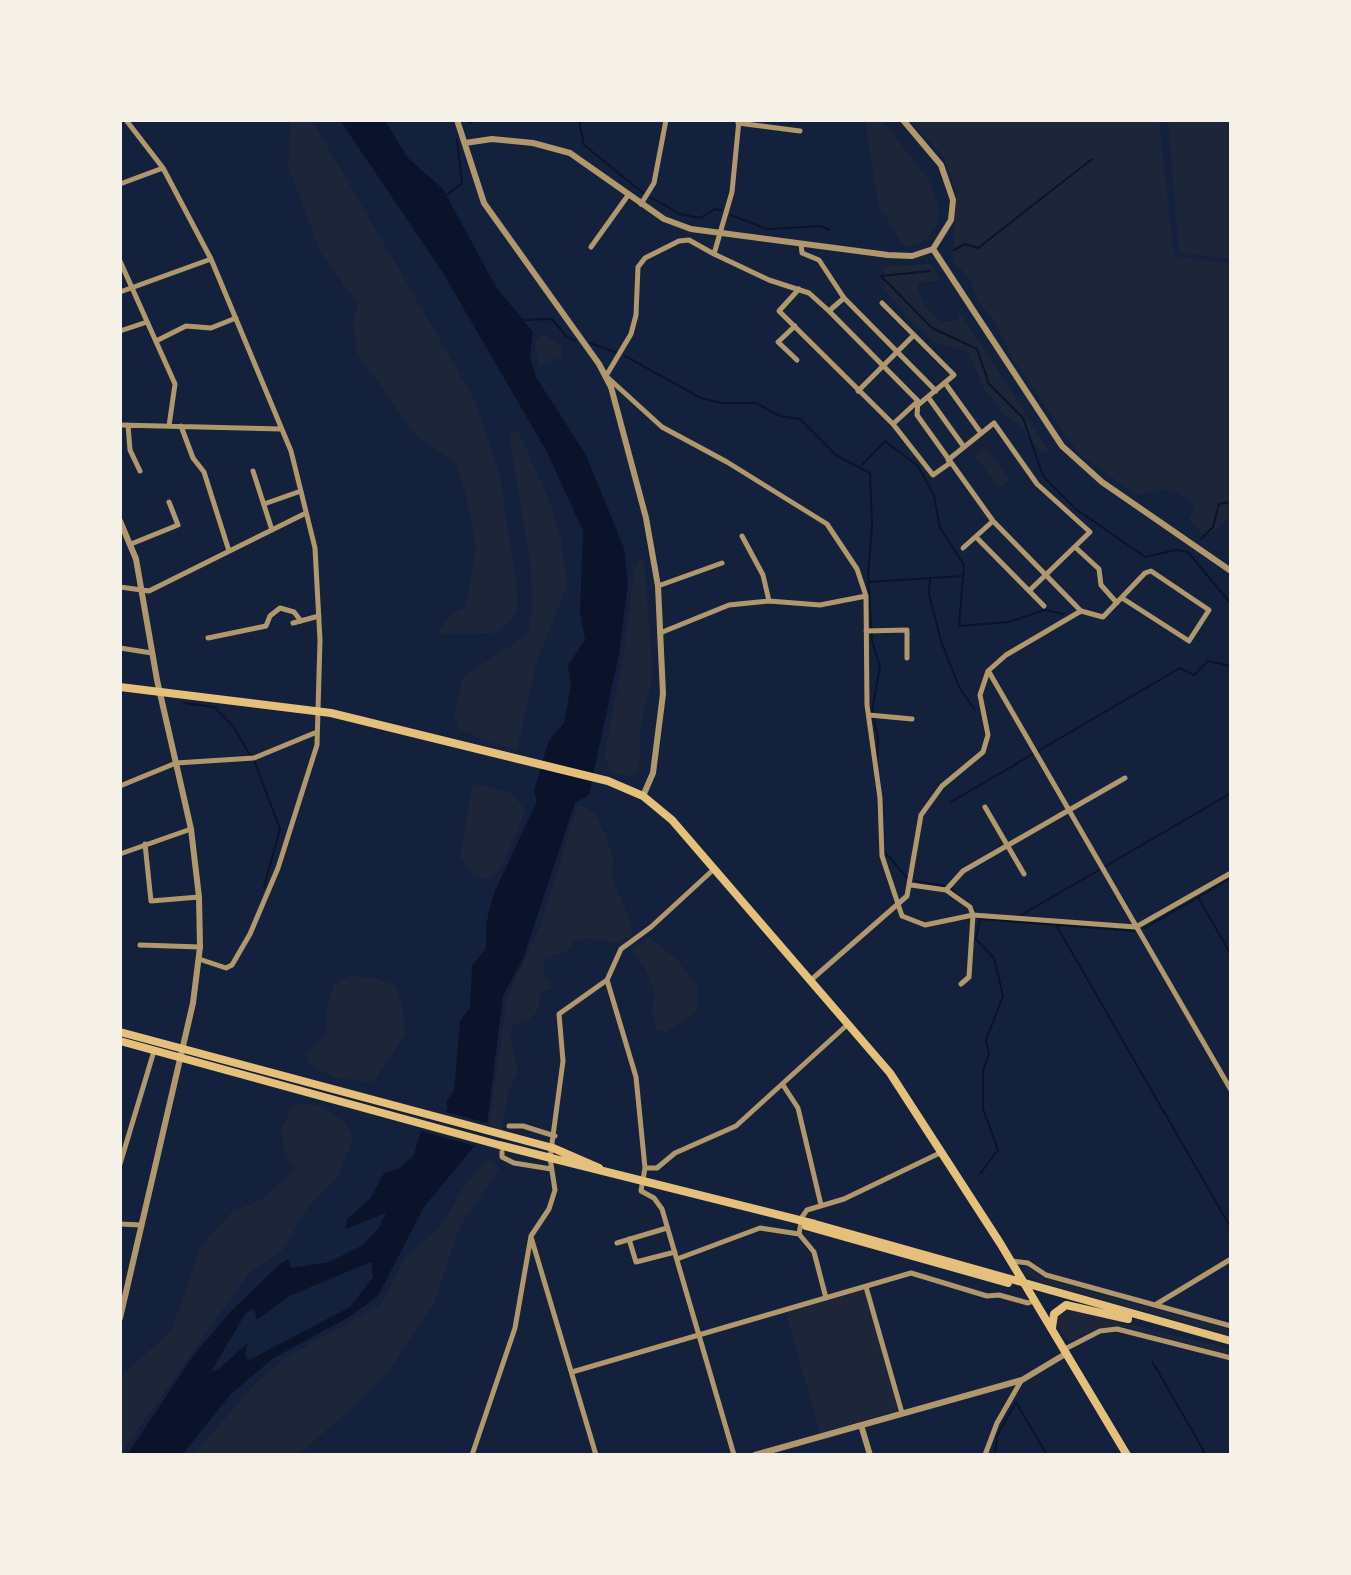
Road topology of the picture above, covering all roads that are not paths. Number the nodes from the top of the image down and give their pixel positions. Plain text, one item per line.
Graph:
1 (126, 120) edge
2 (457, 120) edge
3 (666, 120) edge
4 (903, 120) edge
5 (738, 122) edge
6 (800, 131) dead end
7 (465, 143) junction
8 (163, 168) junction
9 (120, 184) edge
10 (629, 194) junction
11 (641, 204) junction
12 (720, 233) junction
13 (801, 244) junction
14 (591, 247) dead end
15 (933, 249) junction
16 (714, 254) junction
17 (211, 259) junction
18 (120, 261) edge
19 (133, 288) junction
20 (799, 289) junction
21 (120, 292) edge
22 (844, 298) junction
23 (882, 303) dead end
24 (829, 311) junction
25 (236, 318) junction
26 (147, 322) junction
27 (795, 326) junction
28 (120, 331) edge
29 (914, 335) junction
30 (156, 341) junction
31 (897, 352) junction
32 (797, 360) dead end
33 (883, 366) junction
34 (606, 376) junction
35 (945, 383) junction
36 (858, 391) junction
37 (936, 391) junction
38 (928, 397) junction
39 (918, 404) junction
40 (893, 424) junction
41 (120, 425) edge
42 (128, 425) junction
43 (169, 426) junction
44 (181, 426) junction
45 (281, 429) junction
46 (981, 433) junction
47 (964, 447) junction
48 (949, 461) junction
49 (140, 471) dead end
50 (253, 471) dead end
51 (301, 491) junction
52 (169, 502) dead end
53 (264, 504) junction
54 (306, 513) junction
55 (120, 521) edge
56 (993, 521) junction
57 (272, 530) junction
58 (742, 536) dead end
59 (976, 537) junction
60 (131, 544) junction
61 (1075, 547) junction
62 (963, 548) dead end
63 (229, 551) junction
64 (722, 563) dead end
65 (1231, 571) edge
66 (1046, 575) junction
67 (658, 586) junction
68 (120, 587) edge
69 (142, 591) junction
70 (1029, 591) junction
71 (866, 596) junction
72 (1120, 600) junction
73 (769, 601) junction
74 (1044, 606) dead end
75 (1081, 611) junction
76 (319, 616) junction
77 (301, 621) junction
78 (293, 623) dead end
79 (866, 631) junction
80 (660, 633) junction
81 (208, 638) dead end
82 (120, 648) edge
83 (152, 653) junction
84 (907, 658) dead end
85 (988, 671) junction
86 (120, 687) edge
87 (160, 691) junction
88 (317, 711) junction
89 (869, 715) junction
90 (912, 719) dead end
91 (317, 732) junction
92 (176, 763) junction
93 (1125, 778) dead end
94 (120, 786) edge
95 (643, 796) junction
96 (985, 807) dead end
97 (1068, 809) junction
98 (191, 829) junction
99 (145, 844) junction
100 (1007, 845) junction
101 (120, 854) edge
102 (715, 869) junction
103 (1231, 873) edge
104 (1024, 874) dead end
105 (911, 885) junction
106 (946, 890) junction
107 (199, 897) junction
108 (896, 907) junction
109 (973, 915) junction
110 (1136, 927) junction
111 (140, 945) dead end
112 (200, 947) junction
113 (199, 959) junction
114 (607, 980) junction
115 (811, 980) junction
116 (961, 984) dead end
117 (848, 1024) junction
118 (120, 1032) edge
119 (120, 1041) edge
120 (183, 1047) junction
121 (154, 1050) junction
122 (181, 1057) junction
123 (783, 1085) junction
124 (1231, 1090) edge
125 (509, 1126) dead end
126 (555, 1136) junction
127 (501, 1148) junction
128 (553, 1148) junction
129 (942, 1151) junction
130 (550, 1158) junction
131 (120, 1164) edge
132 (645, 1168) junction
133 (551, 1169) junction
134 (606, 1173) junction
135 (643, 1181) junction
136 (821, 1205) junction
137 (801, 1223) junction
138 (120, 1224) edge
139 (141, 1225) junction
140 (667, 1228) junction
141 (799, 1234) junction
142 (531, 1236) junction
143 (629, 1239) junction
144 (617, 1243) dead end
145 (675, 1252) junction
146 (677, 1259) junction
147 (1231, 1259) edge
148 (1011, 1261) junction
149 (1025, 1285) junction
150 (866, 1287) junction
151 (826, 1298) junction
152 (1035, 1300) junction
153 (1155, 1305) junction
154 (120, 1317) edge
155 (1231, 1326) edge
156 (1052, 1328) junction
157 (699, 1335) junction
158 (1229, 1341) edge
159 (1066, 1351) junction
160 (1231, 1358) edge
161 (572, 1372) junction
162 (1022, 1380) junction
163 (902, 1413) junction
164 (861, 1425) junction
165 (472, 1455) edge
166 (596, 1455) edge
167 (734, 1455) edge
168 (755, 1455) edge
169 (870, 1455) edge
170 (985, 1455) edge
171 (1127, 1455) edge

1 - 8 street
2 - 7 street
3 - 11 street
4 - 15 street
5 - 6 street
5 - 12 street
7 - 10 street
7 - 34 street
8 - 9 street
8 - 17 street
10 - 11 street
10 - 14 street
11 - 12 street
12 - 13 street
12 - 16 street
13 - 15 street
13 - 22 street
15 - 65 street
16 - 20 street
16 - 34 street
17 - 19 street
17 - 25 street
18 - 19 street
19 - 21 street
19 - 26 street
20 - 24 street
20 - 27 street
22 - 24 street
22 - 31 street
23 - 29 street
24 - 33 street
25 - 30 street
25 - 45 street
26 - 28 street
26 - 30 street
27 - 32 street
27 - 36 street
29 - 31 street
29 - 35 street
30 - 43 street
31 - 33 street
31 - 37 street
33 - 36 street
33 - 39 street
34 - 67 street
34 - 71 street
35 - 37 street
35 - 46 street
36 - 40 street
37 - 38 street
38 - 39 street
38 - 47 street
39 - 40 street
39 - 48 street
40 - 48 street
41 - 42 street
42 - 43 street
42 - 49 street
43 - 44 street
44 - 45 street
44 - 63 street
45 - 51 street
46 - 47 street
46 - 61 street
47 - 48 street
48 - 56 street
50 - 53 street
51 - 53 street
51 - 54 street
52 - 60 street
53 - 57 street
54 - 57 street
54 - 76 street
55 - 60 street
56 - 59 street
56 - 66 street
57 - 63 street
58 - 73 street
59 - 62 street
59 - 70 street
60 - 69 street
61 - 66 street
61 - 72 street
63 - 69 street
64 - 67 street
66 - 70 street
66 - 75 street
67 - 80 street
68 - 69 street
69 - 83 street
70 - 74 street
71 - 73 street
71 - 79 street
72 - 72 street
72 - 75 street
73 - 80 street
75 - 85 street
76 - 77 street
76 - 88 street
77 - 78 street
77 - 81 street
79 - 84 street
79 - 89 street
80 - 95 street
82 - 83 street
83 - 87 street
85 - 97 street
85 - 105 street
86 - 87 highway
87 - 88 highway
87 - 92 street
88 - 91 street
88 - 95 highway
89 - 90 street
89 - 108 street
91 - 92 street
91 - 113 street
92 - 94 street
92 - 98 street
93 - 97 street
95 - 102 highway
96 - 100 street
97 - 100 street
97 - 110 street
98 - 99 street
98 - 107 street
99 - 101 street
99 - 107 street
100 - 104 street
100 - 106 street
102 - 114 street
102 - 115 highway
103 - 110 street
105 - 106 street
105 - 108 street
106 - 109 street
107 - 112 street
108 - 109 street
108 - 115 street
109 - 110 street
109 - 116 street
110 - 124 street
111 - 112 street
112 - 113 street
113 - 120 street
114 - 126 street
114 - 132 street
115 - 117 highway
117 - 123 street
117 - 129 highway
118 - 120 highway
119 - 121 highway
120 - 122 street
120 - 128 highway
121 - 122 highway
121 - 131 street
122 - 127 highway
122 - 139 street
123 - 132 street
123 - 136 street
125 - 126 street
126 - 128 street
127 - 130 highway
127 - 133 street
128 - 130 street
128 - 134 highway
129 - 136 street
129 - 148 highway
130 - 133 street
130 - 134 highway
132 - 135 street
133 - 142 street
134 - 135 highway
135 - 137 highway
135 - 140 street
136 - 137 street
137 - 141 street
137 - 149 highway
138 - 139 street
139 - 154 street
140 - 143 street
140 - 145 street
141 - 146 street
141 - 151 street
142 - 161 street
142 - 165 street
143 - 144 street
143 - 145 street
145 - 146 street
146 - 157 street
147 - 153 street
148 - 149 highway
148 - 153 street
149 - 152 highway
149 - 158 highway
150 - 151 street
150 - 152 street
150 - 163 street
151 - 157 street
152 - 156 highway
153 - 155 street
156 - 158 highway
156 - 159 highway
157 - 161 street
157 - 167 street
159 - 160 street
159 - 162 street
159 - 171 highway
161 - 166 street
162 - 163 street
162 - 170 street
163 - 164 street
164 - 168 street
164 - 169 street

